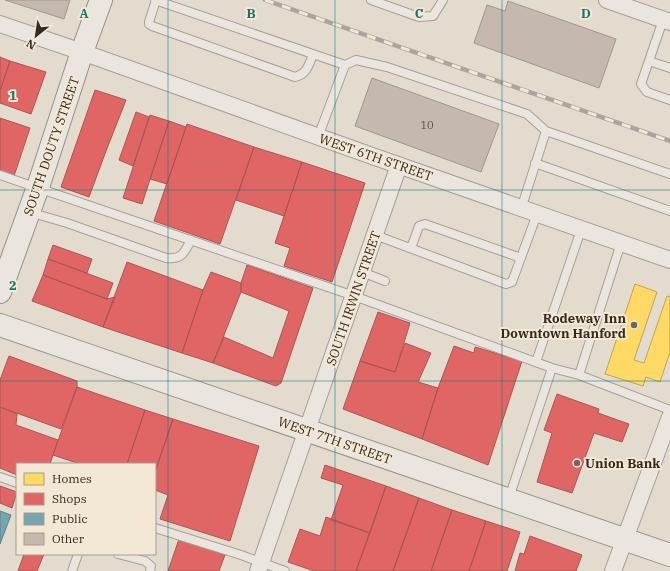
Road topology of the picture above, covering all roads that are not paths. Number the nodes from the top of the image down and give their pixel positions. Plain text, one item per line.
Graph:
1 (101, 0) edge
2 (156, 0) edge
3 (372, 0) edge
4 (443, 0) edge
5 (607, 0) edge
6 (667, 21) edge
7 (0, 24) edge
8 (82, 52) junction
9 (313, 55) junction
10 (649, 61) junction
11 (344, 65) junction
12 (670, 68) edge
13 (670, 100) edge
14 (546, 131) junction
15 (318, 137) junction
16 (535, 163) junction
17 (399, 165) junction
18 (670, 174) edge
19 (0, 175) edge
20 (38, 187) junction
21 (521, 209) junction
22 (670, 211) edge
23 (29, 212) junction
24 (537, 214) junction
25 (581, 230) junction
26 (375, 234) junction
27 (191, 240) junction
28 (620, 243) junction
29 (411, 248) junction
30 (521, 258) junction
31 (670, 260) edge
32 (362, 272) junction
33 (386, 281) dead end
34 (0, 292) edge
35 (354, 296) junction
36 (0, 325) edge
37 (536, 362) junction
38 (552, 368) junction
39 (579, 375) junction
40 (670, 410) edge
41 (670, 417) edge
42 (307, 430) junction
43 (667, 434) edge
44 (0, 477) edge
45 (16, 483) edge
46 (508, 499) junction
47 (156, 528) edge
48 (625, 539) junction
49 (78, 555) edge
50 (122, 555) edge
51 (670, 555) edge
52 (260, 567) edge
53 (72, 571) edge
54 (150, 571) edge
55 (286, 571) edge
56 (613, 571) edge

1 - 8 street, SOUTH DOUTY STREET
2 - 9 lane
2 - 9 lane
3 - 4 lane
5 - 6 street
6 - 10 lane
7 - 8 street, WEST 6TH STREET
8 - 15 street, WEST 6TH STREET
8 - 20 street, SOUTH DOUTY STREET
9 - 11 lane
10 - 12 lane
10 - 13 lane
11 - 14 lane
11 - 15 lane
14 - 16 lane
14 - 18 lane
15 - 17 street, WEST 6TH STREET
16 - 21 lane
16 - 22 lane
17 - 21 street, WEST 6TH STREET
17 - 26 street, SOUTH IRWIN STREET
19 - 20 lane
20 - 23 street, SOUTH DOUTY STREET
20 - 27 lane
21 - 24 street, WEST 6TH STREET
23 - 27 lane
23 - 34 street, SOUTH DOUTY STREET
24 - 25 street, WEST 6TH STREET
24 - 30 lane
25 - 28 street, WEST 6TH STREET
25 - 37 lane
26 - 29 lane
26 - 32 street, SOUTH IRWIN STREET
27 - 35 lane
28 - 31 street, WEST 6TH STREET
28 - 39 lane
29 - 30 lane
29 - 30 lane
32 - 33 lane
32 - 35 street, SOUTH IRWIN STREET
35 - 37 lane
35 - 42 street, SOUTH IRWIN STREET
36 - 42 street, WEST 7TH STREET
37 - 38 lane
38 - 39 lane
38 - 46 lane
39 - 40 lane
41 - 43 street
42 - 46 street, WEST 7TH STREET
42 - 52 street, SOUTH IRWIN STREET
43 - 48 street
44 - 45 lane
46 - 48 street, WEST 7TH STREET
47 - 52 lane
48 - 51 street, WEST 7TH STREET
48 - 56 street
49 - 53 lane
50 - 54 lane
52 - 55 lane

